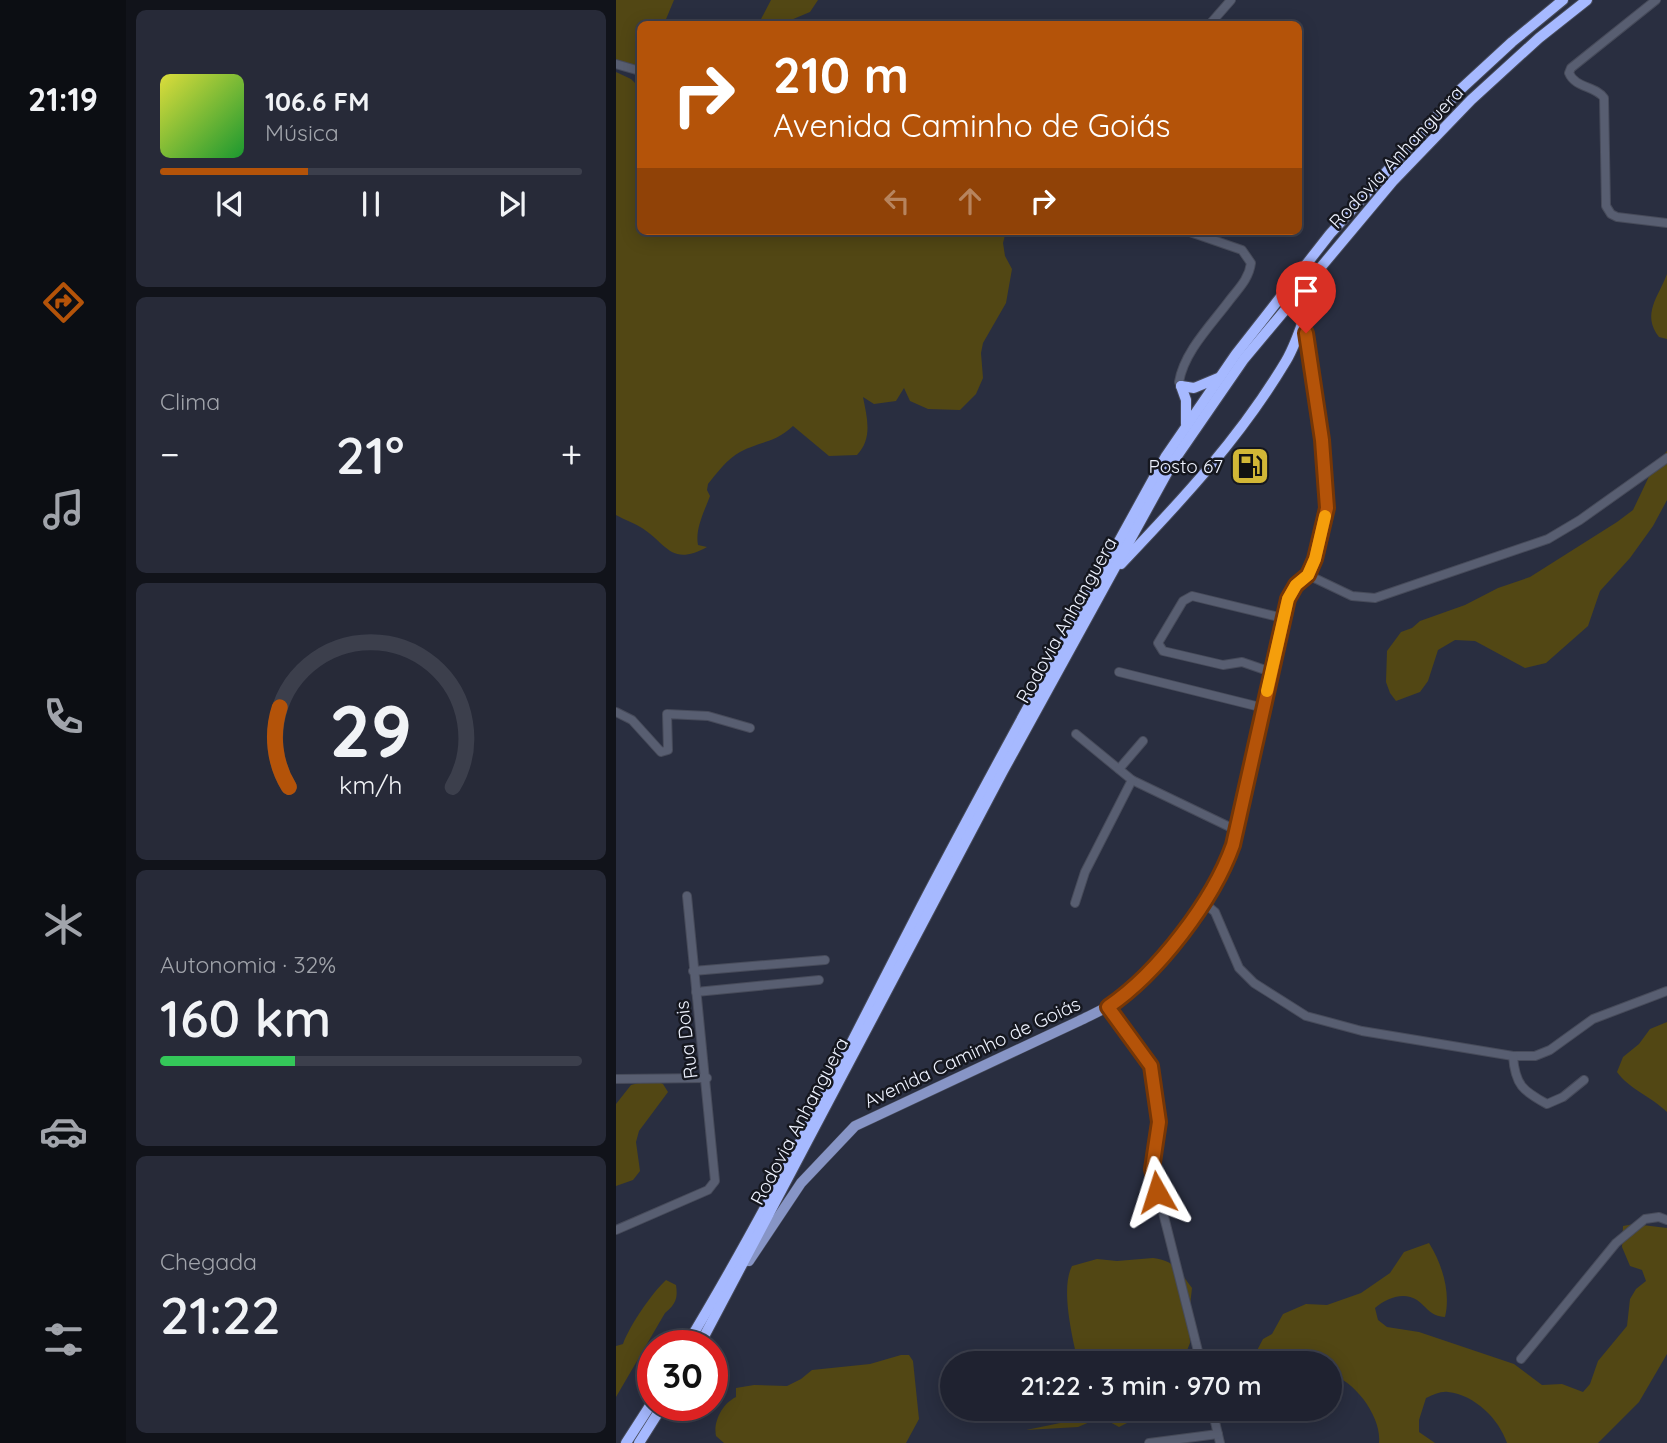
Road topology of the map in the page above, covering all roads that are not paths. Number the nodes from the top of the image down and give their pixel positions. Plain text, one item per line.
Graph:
1 (1231, 0) edge
2 (1563, 0) edge
3 (1587, 0) edge
4 (1656, 0) edge
5 (1213, 21) edge
6 (616, 64) edge
7 (637, 70) edge
8 (1667, 223) edge
9 (1199, 235) edge
10 (1336, 247) junction
11 (1303, 318) junction
12 (1218, 378) junction
13 (1181, 386) junction
14 (1186, 424) junction
15 (1667, 458) edge
16 (1308, 575) junction
17 (1110, 577) junction
18 (1283, 618) junction
19 (1119, 672) dead end
20 (1271, 672) junction
21 (1264, 708) junction
22 (616, 712) edge
23 (750, 728) dead end
24 (1076, 734) dead end
25 (1143, 741) dead end
26 (1119, 769) junction
27 (1132, 780) junction
28 (1236, 830) junction
29 (687, 896) dead end
30 (1203, 902) junction
31 (1075, 904) dead end
32 (825, 960) dead end
33 (693, 971) junction
34 (819, 980) dead end
35 (1667, 991) edge
36 (696, 992) junction
37 (1108, 1007) junction
38 (1513, 1056) junction
39 (706, 1078) junction
40 (616, 1079) edge
41 (1584, 1080) dead end
42 (1667, 1220) edge
43 (616, 1230) edge
44 (727, 1293) junction
45 (696, 1330) edge
46 (707, 1330) edge
47 (1198, 1351) edge
48 (1521, 1359) dead end
49 (640, 1421) edge
50 (653, 1421) edge
51 (1215, 1421) edge
52 (1221, 1440) edge
53 (626, 1443) edge
54 (639, 1443) edge
55 (1149, 1443) edge
56 (1213, 1443) edge

1 - 5 street
2 - 12 highway, Rodovia Anhanguera
3 - 10 highway, Rodovia Anhanguera
4 - 8 street
6 - 7 street
9 - 13 street
10 - 11 highway
10 - 17 highway, Rodovia Anhanguera
11 - 16 main road, Avenida Caminho de Goiás
11 - 17 highway
12 - 13 highway
12 - 14 highway, Rodovia Anhanguera
13 - 14 highway
14 - 45 highway, Rodovia Anhanguera
15 - 16 street
16 - 18 main road, Avenida Caminho de Goiás
17 - 44 highway, Rodovia Anhanguera
18 - 20 main road, Avenida Caminho de Goiás
18 - 20 street
19 - 21 street
20 - 21 main road, Avenida Caminho de Goiás
21 - 28 main road, Avenida Caminho de Goiás
22 - 23 street
24 - 26 street
25 - 26 street
26 - 27 street
27 - 28 street
27 - 31 street
28 - 30 main road, Avenida Caminho de Goiás
29 - 33 street, Rua Dois
30 - 37 main road, Avenida Caminho de Goiás
30 - 38 street
32 - 33 street
33 - 36 street, Rua Dois
34 - 36 street
35 - 38 street
36 - 39 street, Rua Dois
37 - 44 main road, Avenida Caminho de Goiás
37 - 47 street
38 - 41 street
39 - 40 street
39 - 43 street, Rua Dois
42 - 48 street
44 - 46 highway, Rodovia Anhanguera
49 - 53 highway
50 - 54 highway
51 - 52 street
52 - 55 street
52 - 56 street

